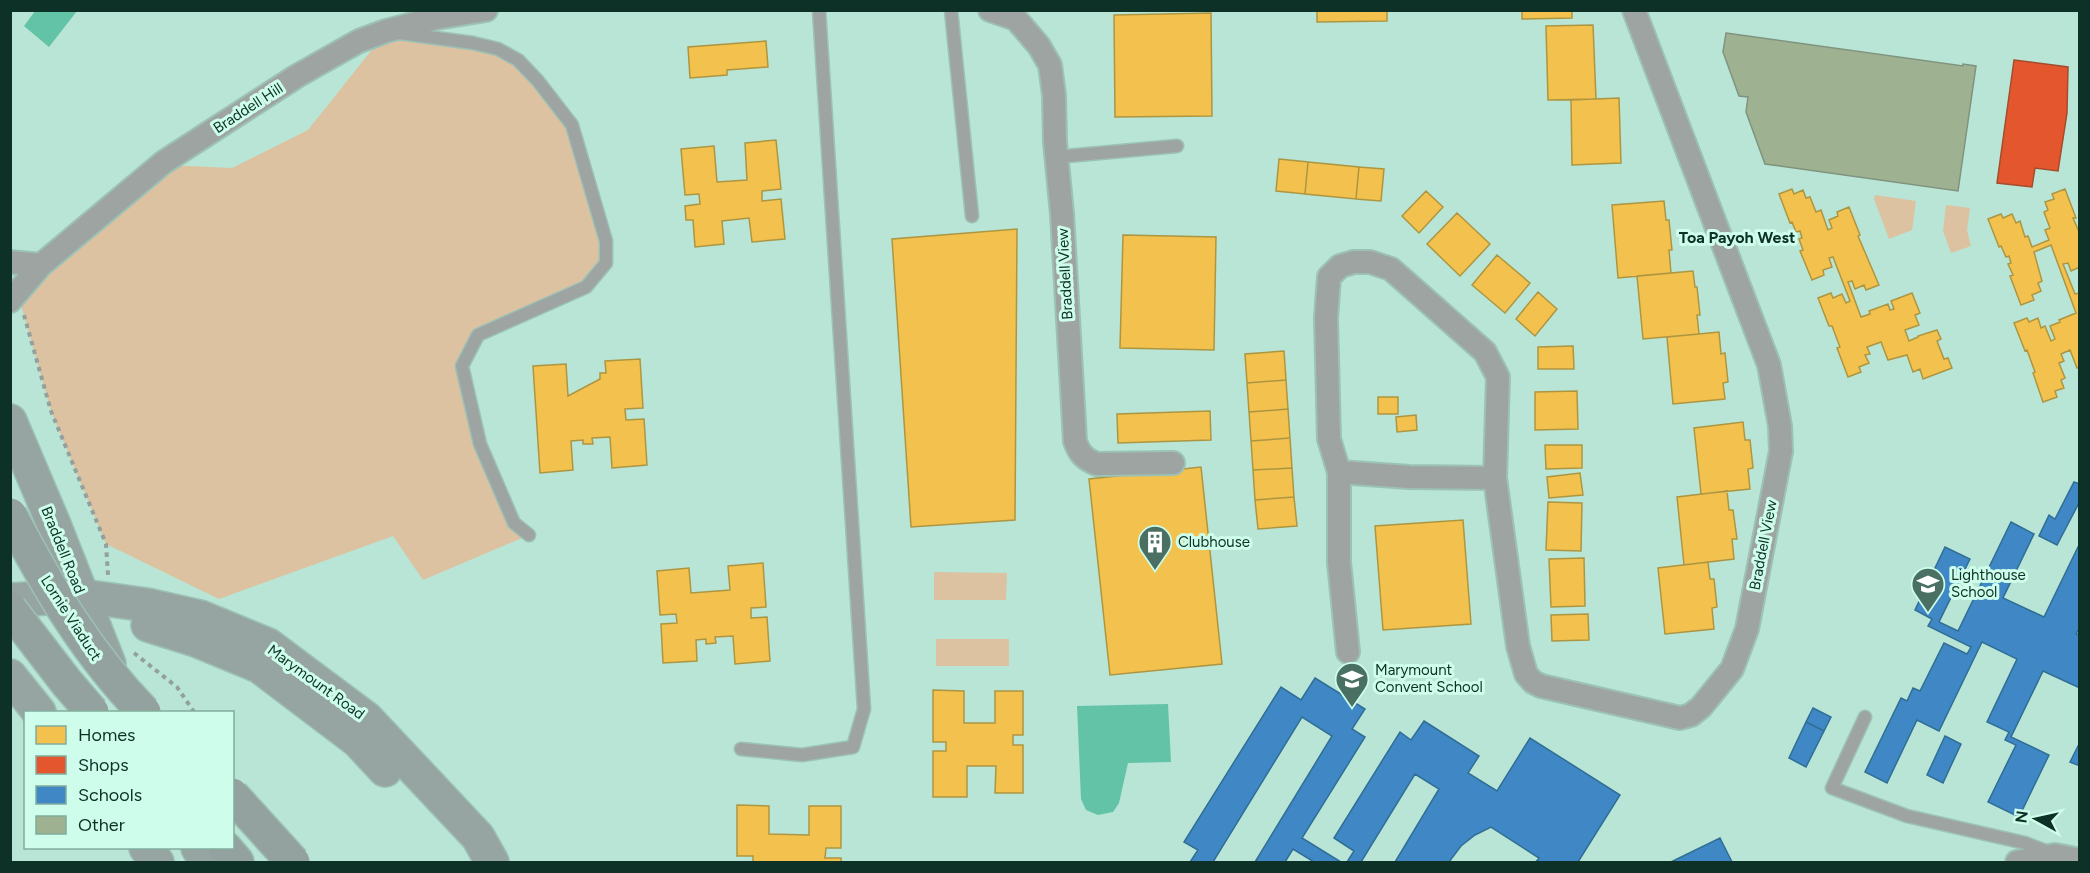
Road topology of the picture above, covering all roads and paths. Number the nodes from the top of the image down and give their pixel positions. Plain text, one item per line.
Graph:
1 (486, 10) edge
2 (819, 10) edge
3 (951, 10) edge
4 (990, 10) edge
5 (1634, 10) edge
6 (1018, 15) edge
7 (386, 31) junction
8 (1177, 146) dead end
9 (1056, 157) junction
10 (972, 216) dead end
11 (10, 262) edge
12 (41, 265) junction
13 (13, 299) edge
14 (10, 421) edge
15 (1173, 463) dead end
16 (1339, 472) junction
17 (1495, 478) junction
18 (10, 515) edge
19 (529, 535) dead end
20 (10, 600) edge
21 (94, 604) junction
22 (10, 609) edge
23 (10, 622) edge
24 (131, 651) dead end
25 (1348, 652) dead end
26 (10, 676) edge
27 (38, 711) edge
28 (91, 711) edge
29 (130, 711) edge
30 (143, 711) edge
31 (193, 711) edge
32 (1865, 717) dead end
33 (741, 749) dead end
34 (234, 797) edge
35 (147, 849) edge
36 (199, 849) edge
37 (226, 849) edge
38 (2055, 855) junction
39 (2079, 860) edge
40 (157, 862) edge
41 (207, 862) edge
42 (237, 862) edge
43 (293, 862) edge
44 (468, 862) edge
45 (492, 862) edge
46 (2017, 862) edge

1 - 7 street, Braddell Hill
2 - 33 lane
3 - 10 lane
4 - 6 street
5 - 17 street, Braddell View
6 - 9 street, Braddell View
7 - 12 street, Braddell Hill
7 - 19 lane
8 - 9 lane
9 - 15 street, Braddell View
11 - 12 street
12 - 13 street, Braddell Hill
13 - 21 path
14 - 21 main road, Braddell Road
16 - 17 street
16 - 17 street, Braddell View
16 - 25 street, Braddell View
18 - 30 highway, Lornie Viaduct, bridge
20 - 21 main road, Marymount Road
21 - 23 main road, Marymount Road
21 - 29 main road, Braddell Road
21 - 44 main road, Marymount Road
21 - 45 main road, Marymount Road
22 - 28 highway, bridge
24 - 31 path
26 - 27 main road
32 - 38 lane
34 - 43 highway, bridge
35 - 40 main road
36 - 41 main road
37 - 42 highway
38 - 39 street
38 - 46 street

